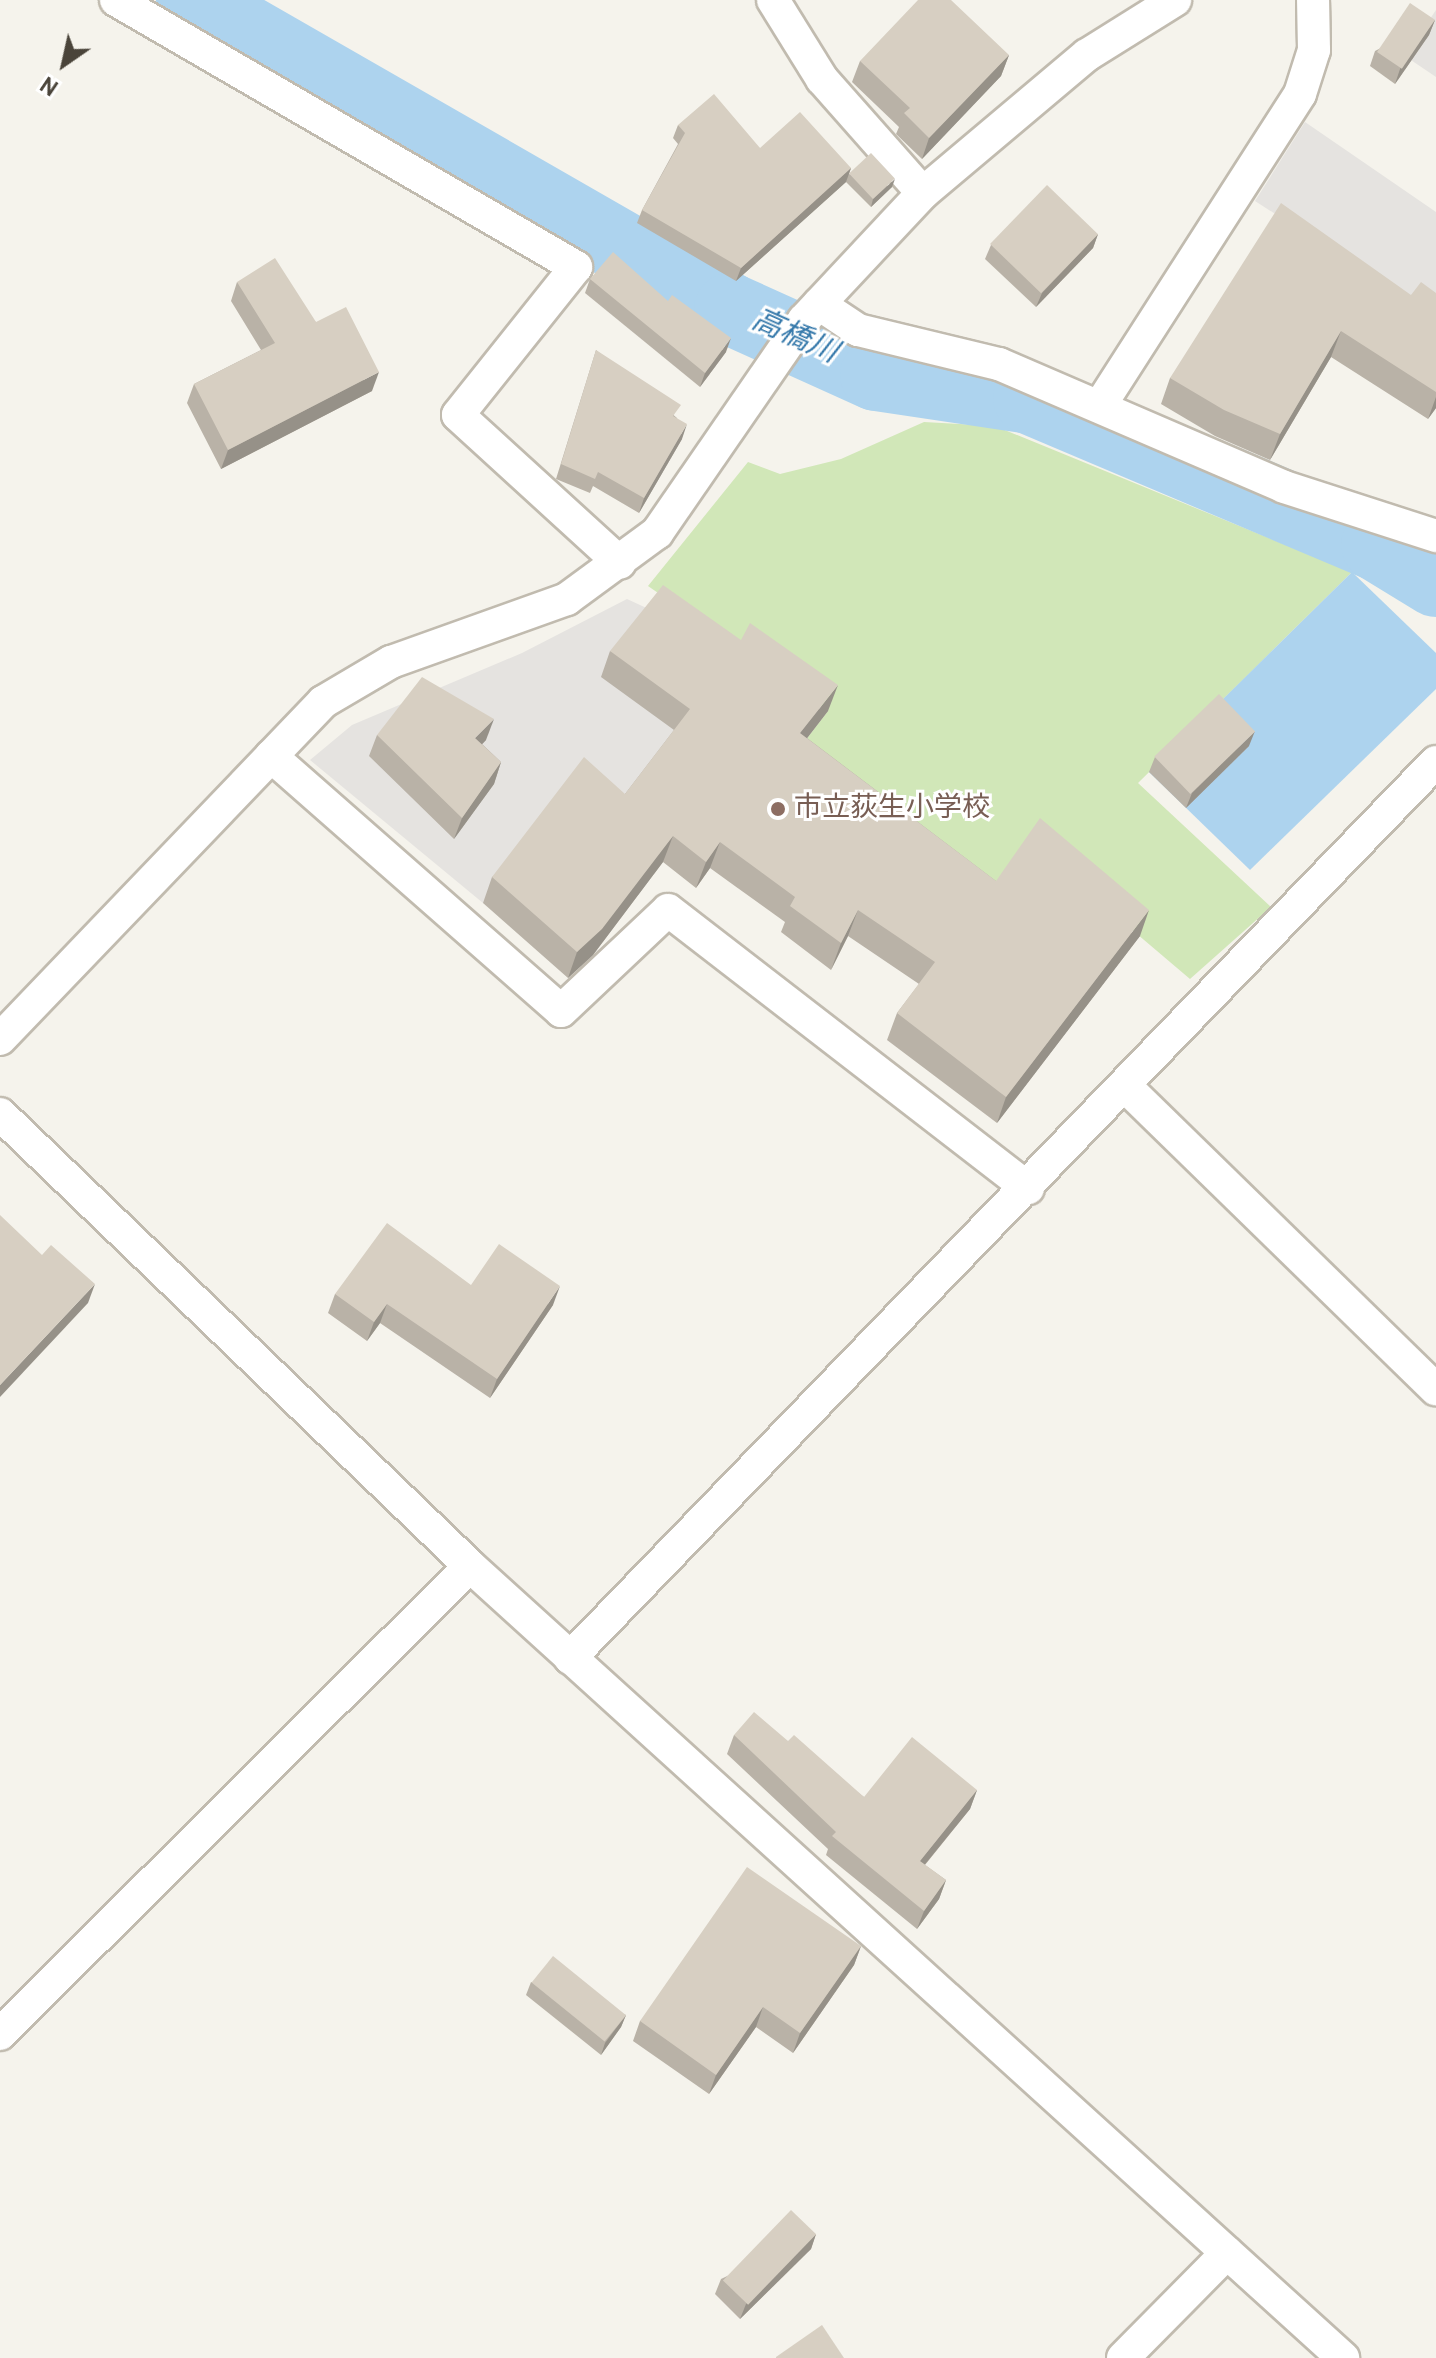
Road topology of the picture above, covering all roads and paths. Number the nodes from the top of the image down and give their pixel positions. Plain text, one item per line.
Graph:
1 (116, 0) edge
2 (773, 0) edge
3 (1175, 0) edge
4 (1313, 0) edge
5 (923, 193) junction
6 (819, 304) junction
7 (1101, 404) junction
8 (1436, 536) edge
9 (620, 563) junction
10 (271, 756) junction
11 (1436, 762) edge
12 (0, 1039) edge
13 (1126, 1087) junction
14 (0, 1114) edge
15 (1028, 1188) junction
16 (1436, 1389) edge
17 (470, 1566) junction
18 (570, 1658) junction
19 (0, 2034) edge
20 (1227, 2253) junction
21 (1123, 2358) edge
22 (1343, 2358) edge

1 - 9 street
2 - 5 street
3 - 5 street
4 - 7 street
5 - 6 street
6 - 7 street
6 - 9 street
7 - 8 street
9 - 10 street
10 - 12 street
10 - 15 street
11 - 13 street
13 - 15 street
13 - 16 street
14 - 17 street
15 - 18 street
17 - 18 street
17 - 19 street
18 - 20 street
20 - 21 street
20 - 22 street

